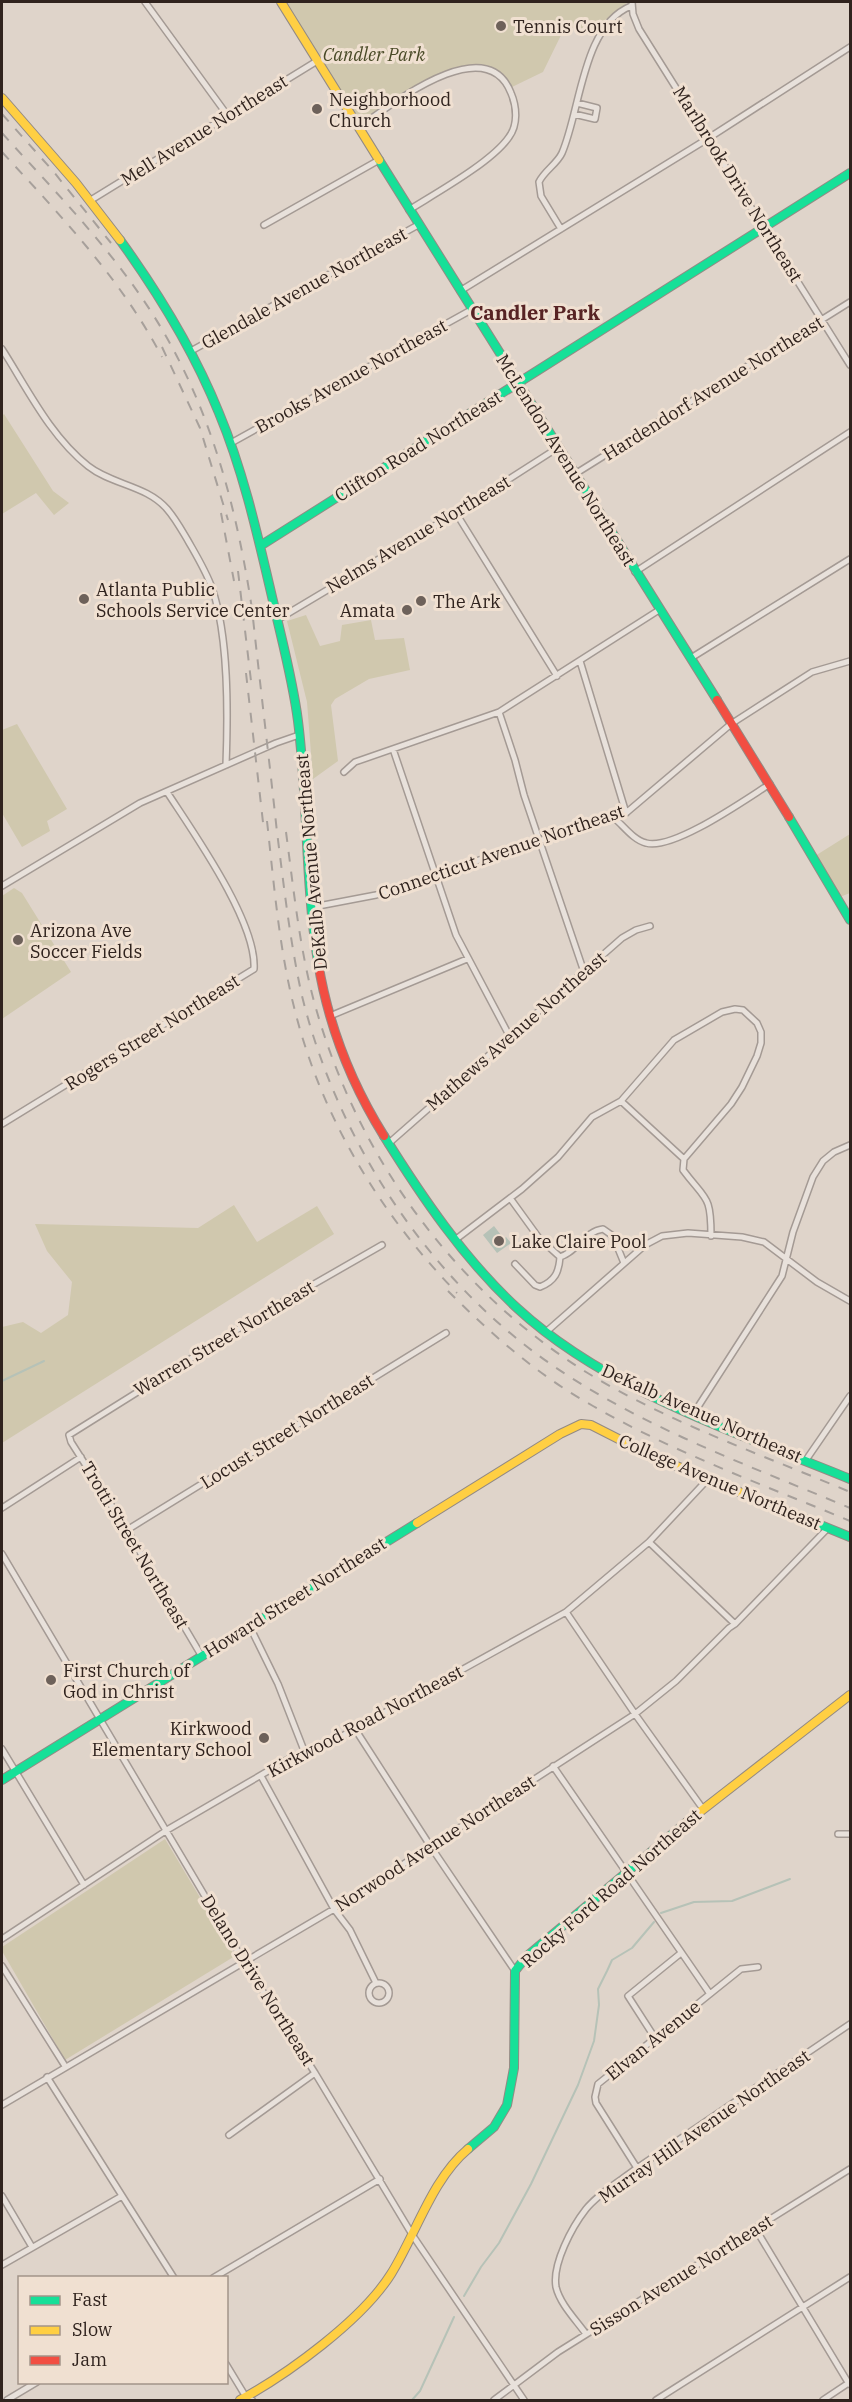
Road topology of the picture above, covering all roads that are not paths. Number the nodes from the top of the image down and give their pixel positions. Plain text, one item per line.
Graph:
1 (145, 2) edge
2 (281, 2) edge
3 (632, 4) edge
4 (850, 47) edge
5 (317, 61) junction
6 (2, 98) edge
7 (577, 103) junction
8 (574, 114) junction
9 (228, 116) junction
10 (359, 127) junction
11 (708, 138) junction
12 (379, 160) junction
13 (850, 173) edge
14 (91, 200) junction
15 (409, 210) junction
16 (264, 225) dead end
17 (418, 225) junction
18 (765, 227) junction
19 (561, 229) junction
20 (460, 291) junction
21 (850, 302) edge
22 (471, 310) junction
23 (822, 320) junction
24 (2, 349) edge
25 (191, 351) junction
26 (850, 364) edge
27 (518, 382) junction
28 (850, 432) edge
29 (231, 443) junction
30 (559, 447) junction
31 (575, 474) junction
32 (456, 513) junction
33 (260, 546) junction
34 (850, 559) edge
35 (635, 572) junction
36 (659, 610) junction
37 (277, 620) junction
38 (691, 658) junction
39 (580, 661) junction
40 (850, 661) edge
41 (557, 676) junction
42 (499, 712) junction
43 (732, 724) junction
44 (299, 735) junction
45 (393, 749) junction
46 (226, 765) junction
47 (344, 772) dead end
48 (770, 784) junction
49 (167, 792) junction
50 (626, 813) junction
51 (613, 817) junction
52 (540, 840) junction
53 (436, 877) junction
54 (2, 886) edge
55 (313, 907) junction
56 (850, 920) edge
57 (650, 926) dead end
58 (467, 959) junction
59 (584, 972) junction
60 (330, 1016) junction
61 (510, 1036) junction
62 (621, 1101) junction
63 (2, 1124) edge
64 (388, 1144) junction
65 (850, 1145) edge
66 (684, 1159) junction
67 (510, 1198) junction
68 (711, 1236) junction
69 (455, 1240) junction
70 (382, 1245) dead end
71 (560, 1257) junction
72 (787, 1261) junction
73 (624, 1263) junction
74 (515, 1264) dead end
75 (850, 1301) edge
76 (546, 1332) junction
77 (446, 1333) dead end
78 (850, 1396) edge
79 (694, 1413) junction
80 (591, 1425) joint
81 (69, 1435) joint
82 (81, 1457) junction
83 (806, 1460) junction
84 (709, 1478) junction
85 (850, 1479) edge
86 (2, 1508) edge
87 (828, 1528) junction
88 (127, 1530) junction
89 (850, 1537) edge
90 (649, 1542) junction
91 (2, 1554) edge
92 (566, 1612) junction
93 (735, 1624) junction
94 (249, 1625) junction
95 (201, 1655) junction
96 (850, 1695) edge
97 (635, 1714) junction
98 (101, 1719) junction
99 (355, 1729) junction
100 (2, 1749) edge
101 (305, 1753) junction
102 (553, 1766) junction
103 (15, 1771) junction
104 (261, 1776) junction
105 (2, 1780) edge
106 (703, 1809) junction
107 (167, 1830) junction
108 (838, 1834) dead end
109 (850, 1834) edge
110 (431, 1847) junction
111 (627, 1874) junction
112 (84, 1885) junction
113 (334, 1909) junction
114 (2, 1939) edge
115 (681, 1953) junction
116 (244, 1962) junction
117 (2, 1966) edge
118 (758, 1967) dead end
119 (515, 1971) junction
120 (376, 1983) dead end
121 (710, 1994) junction
122 (850, 2024) edge
123 (655, 2038) junction
124 (65, 2066) junction
125 (315, 2073) junction
126 (47, 2077) junction
127 (2, 2105) edge
128 (229, 2135) dead end
129 (637, 2168) junction
130 (850, 2169) edge
131 (380, 2179) junction
132 (2, 2196) edge
133 (122, 2196) junction
134 (754, 2228) junction
135 (413, 2236) junction
136 (32, 2247) junction
137 (2, 2265) edge
138 (173, 2276) edge
139 (215, 2276) edge
140 (850, 2277) edge
141 (802, 2307) junction
142 (586, 2334) junction
143 (228, 2368) edge
144 (850, 2383) edge
145 (34, 2384) edge
146 (514, 2385) junction
147 (246, 2399) edge
148 (7, 2400) edge
149 (494, 2400) edge
150 (524, 2400) edge
151 (656, 2400) edge
152 (823, 2400) edge

1 - 9 street
2 - 5 street, McLendon Avenue Northeast
3 - 7 street
3 - 11 street, Marlbrook Drive Northeast
4 - 11 street
5 - 9 street, Mell Avenue Northeast
5 - 10 street, McLendon Avenue Northeast
6 - 14 street, DeKalb Avenue Northeast
7 - 8 street
7 - 8 street
8 - 19 street
9 - 14 street, Mell Avenue Northeast
10 - 12 street, McLendon Avenue Northeast
10 - 15 street
11 - 18 street, Marlbrook Drive Northeast
11 - 19 street
12 - 15 street, McLendon Avenue Northeast
12 - 16 street
13 - 18 street, Clifton Road Northeast
14 - 25 street, DeKalb Avenue Northeast
15 - 17 street, McLendon Avenue Northeast
17 - 20 street, McLendon Avenue Northeast
17 - 25 street, Glendale Avenue Northeast
18 - 23 street, Marlbrook Drive Northeast
18 - 27 street, Clifton Road Northeast
19 - 20 street
20 - 22 street, McLendon Avenue Northeast
21 - 23 street, Hardendorf Avenue Northeast
22 - 27 street, McLendon Avenue Northeast
22 - 29 street, Brooks Avenue Northeast
23 - 26 street, Marlbrook Drive Northeast
23 - 31 street, Hardendorf Avenue Northeast
24 - 46 street
25 - 29 street, DeKalb Avenue Northeast
27 - 30 street, McLendon Avenue Northeast
27 - 33 street, Clifton Road Northeast
28 - 35 street
29 - 33 street, DeKalb Avenue Northeast
30 - 31 street, McLendon Avenue Northeast
30 - 32 street, Nelms Avenue Northeast
31 - 35 street, McLendon Avenue Northeast
32 - 37 street, Nelms Avenue Northeast
32 - 41 street
33 - 37 street, DeKalb Avenue Northeast
34 - 38 street
35 - 36 street, McLendon Avenue Northeast
36 - 38 street, McLendon Avenue Northeast
36 - 39 street
37 - 44 street, DeKalb Avenue Northeast
38 - 43 street, McLendon Avenue Northeast
39 - 41 street
39 - 50 street
40 - 43 street, Connecticut Avenue Northeast
41 - 42 street
42 - 45 street
42 - 52 street
43 - 48 street, McLendon Avenue Northeast
43 - 50 street, Connecticut Avenue Northeast
44 - 46 street
44 - 55 street, DeKalb Avenue Northeast
45 - 47 street
45 - 53 street
46 - 49 street
48 - 51 street
48 - 56 street, McLendon Avenue Northeast
49 - 54 street
49 - 63 street, Rogers Street Northeast
50 - 51 street, Connecticut Avenue Northeast
51 - 52 street, Connecticut Avenue Northeast
52 - 53 street, Connecticut Avenue Northeast
52 - 59 street
53 - 55 street, Connecticut Avenue Northeast
53 - 58 street
55 - 60 street, DeKalb Avenue Northeast
57 - 59 street, Mathews Avenue Northeast
58 - 60 street
58 - 61 street
59 - 61 street, Mathews Avenue Northeast
60 - 64 street, DeKalb Avenue Northeast
61 - 64 street, Mathews Avenue Northeast
62 - 66 street
62 - 66 street
62 - 67 street
64 - 69 street, DeKalb Avenue Northeast
65 - 72 street
66 - 68 street
67 - 69 street
67 - 71 street
68 - 72 street
68 - 73 street
69 - 76 street, DeKalb Avenue Northeast
70 - 81 street, Warren Street Northeast
71 - 73 street
71 - 74 street
72 - 75 street
72 - 79 street
73 - 76 street
76 - 79 street, DeKalb Avenue Northeast
77 - 88 street, Locust Street Northeast
78 - 83 street
79 - 83 street, DeKalb Avenue Northeast
80 - 84 street, College Avenue Northeast
80 - 94 street, Howard Street Northeast
81 - 82 street, Trotti Street Northeast
82 - 86 street
82 - 88 street, Trotti Street Northeast
83 - 85 street, DeKalb Avenue Northeast
84 - 87 street, College Avenue Northeast
84 - 90 street, Kirkwood Road Northeast
87 - 89 street, College Avenue Northeast
87 - 93 street, Norwood Avenue Northeast
88 - 95 street, Trotti Street Northeast
90 - 92 street, Kirkwood Road Northeast
90 - 93 street
91 - 98 street, Delano Drive Northeast
92 - 97 street
92 - 99 street, Kirkwood Road Northeast
93 - 97 street, Norwood Avenue Northeast
94 - 95 street, Howard Street Northeast
94 - 101 street
95 - 98 street, Howard Street Northeast
96 - 106 street, Rocky Ford Road Northeast
97 - 102 street, Norwood Avenue Northeast
97 - 106 street
98 - 103 street, Howard Street Northeast
98 - 107 street, Delano Drive Northeast
99 - 101 street, Kirkwood Road Northeast
99 - 110 street
100 - 103 street
101 - 104 street, Kirkwood Road Northeast
102 - 110 street, Norwood Avenue Northeast
102 - 111 street
103 - 105 street, Howard Street Northeast
103 - 112 street
104 - 107 street, Kirkwood Road Northeast
104 - 113 street
106 - 111 street, Rocky Ford Road Northeast
107 - 112 street, Kirkwood Road Northeast
107 - 116 street, Delano Drive Northeast
108 - 109 street
110 - 113 street, Norwood Avenue Northeast
110 - 119 street
111 - 115 street
111 - 119 street, Rocky Ford Road Northeast
112 - 114 street, Kirkwood Road Northeast
113 - 116 street, Norwood Avenue Northeast
113 - 120 street
115 - 121 street
115 - 123 street
116 - 124 street, Norwood Avenue Northeast
116 - 125 street, Delano Drive Northeast
117 - 124 street
118 - 121 street, Elvan Avenue
119 - 135 street, Rocky Ford Road Northeast
121 - 123 street, Elvan Avenue
122 - 129 street, Murray Hill Avenue Northeast
123 - 129 street, Elvan Avenue
124 - 126 street, Norwood Avenue Northeast
125 - 128 street
125 - 131 street, Delano Drive Northeast
126 - 127 street, Norwood Avenue Northeast
126 - 133 street
129 - 142 street, Murray Hill Avenue Northeast
130 - 134 street, Sisson Avenue Northeast
131 - 135 street, Delano Drive Northeast
131 - 139 street
132 - 136 street
133 - 136 street
133 - 138 street
134 - 141 street
134 - 142 street, Sisson Avenue Northeast
135 - 146 street, Delano Drive Northeast
135 - 147 street, Rocky Ford Road Northeast
136 - 137 street
140 - 141 street
141 - 144 street
141 - 151 street
142 - 146 street, Sisson Avenue Northeast
143 - 147 street
144 - 152 street
145 - 148 street
146 - 149 street, Sisson Avenue Northeast
146 - 150 street, Delano Drive Northeast

